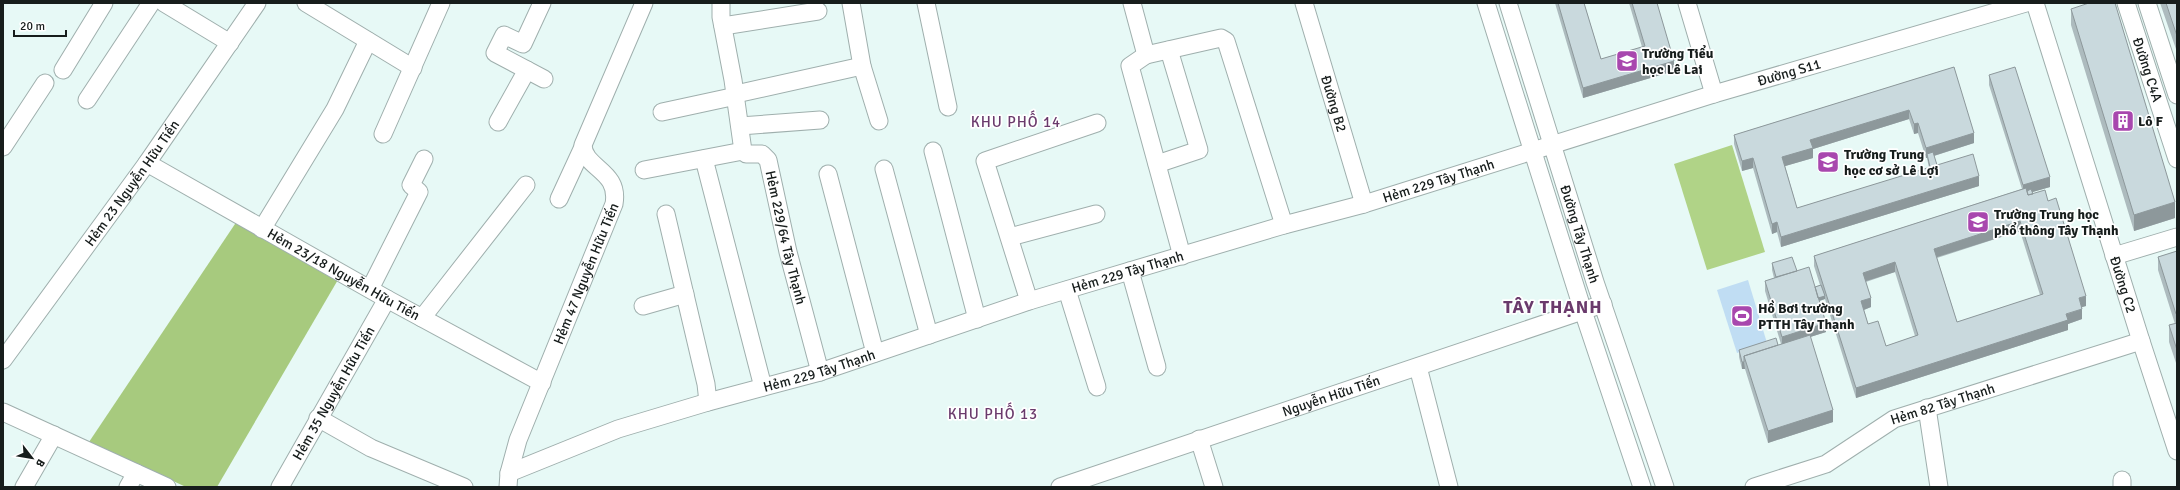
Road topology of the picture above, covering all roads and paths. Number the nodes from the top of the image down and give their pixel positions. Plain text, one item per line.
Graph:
1 (104, 3) edge
2 (151, 3) edge
3 (164, 3) edge
4 (257, 3) edge
5 (306, 3) edge
6 (441, 3) edge
7 (542, 3) edge
8 (644, 3) edge
9 (721, 3) edge
10 (851, 3) edge
11 (926, 3) edge
12 (1132, 3) edge
13 (1304, 3) edge
14 (1486, 3) edge
15 (1508, 3) edge
16 (1687, 3) edge
17 (2026, 3) edge
18 (2035, 3) edge
19 (2126, 3) edge
20 (2147, 3) edge
21 (818, 11) dead end
22 (723, 26) junction
23 (368, 41) junction
24 (230, 43) junction
25 (1168, 50) junction
26 (1146, 55) junction
27 (862, 66) junction
28 (414, 68) junction
29 (63, 70) dead end
30 (527, 70) junction
31 (544, 79) dead end
32 (45, 83) dead end
33 (1714, 94) junction
34 (736, 95) junction
35 (2177, 95) edge
36 (87, 100) dead end
37 (948, 107) dead end
38 (662, 112) dead end
39 (820, 120) dead end
40 (879, 121) dead end
41 (498, 122) dead end
42 (1097, 123) dead end
43 (740, 126) junction
44 (383, 134) dead end
45 (1553, 144) junction
46 (3, 147) edge
47 (583, 147) junction
48 (743, 151) junction
49 (933, 151) dead end
50 (1532, 151) junction
51 (424, 159) dead end
52 (704, 159) junction
53 (2177, 159) edge
54 (148, 163) junction
55 (1157, 164) junction
56 (884, 169) dead end
57 (644, 170) dead end
58 (828, 174) dead end
59 (526, 185) dead end
60 (559, 199) dead end
61 (1364, 204) junction
62 (666, 214) dead end
63 (1096, 214) dead end
64 (1284, 225) junction
65 (262, 229) junction
66 (1010, 237) junction
67 (2177, 237) edge
68 (1182, 256) junction
69 (2114, 256) junction
70 (1130, 271) junction
71 (370, 289) junction
72 (1067, 290) junction
73 (685, 294) junction
74 (387, 299) junction
75 (1029, 301) junction
76 (1603, 304) junction
77 (643, 306) dead end
78 (1583, 311) junction
79 (422, 318) junction
80 (977, 319) junction
81 (929, 335) junction
82 (2141, 341) junction
83 (875, 353) junction
84 (3, 360) edge
85 (1158, 367) dead end
86 (1418, 367) junction
87 (820, 372) junction
88 (542, 384) junction
89 (763, 387) junction
90 (1097, 387) dead end
91 (708, 402) junction
92 (1927, 408) junction
93 (3, 412) edge
94 (318, 418) junction
95 (54, 435) junction
96 (1199, 439) junction
97 (2177, 451) edge
98 (132, 480) edge
99 (508, 480) edge
100 (1063, 486) edge
101 (24, 487) edge
102 (167, 487) edge
103 (280, 487) edge
104 (464, 487) edge
105 (1214, 487) edge
106 (1449, 487) edge
107 (1642, 487) edge
108 (1665, 487) edge
109 (1754, 487) edge
110 (1939, 487) edge

1 - 29 street
2 - 36 street
3 - 24 street
4 - 24 street, Hẻm 23 Nguyễn Hữu Tiến
5 - 23 street
6 - 28 street
7 - 30 street
8 - 47 street
9 - 22 street
10 - 27 street
11 - 37 street
12 - 26 street
13 - 61 street, Đường B2
14 - 50 street, Đường Tây Thạnh
15 - 45 street, Đường Tây Thạnh
16 - 33 street
17 - 33 street, Đường S11
18 - 69 street, Đường C2
19 - 53 street, Đường C4A
20 - 35 street, Đường C4A
21 - 22 street
22 - 34 street
23 - 28 street
23 - 65 street
24 - 54 street, Hẻm 23 Nguyễn Hữu Tiến
25 - 26 street
25 - 55 street
25 - 64 street
26 - 55 street
27 - 34 street
27 - 40 street
28 - 44 street
30 - 31 street
30 - 41 street
32 - 46 street
33 - 45 street, Đường S11
34 - 38 street
34 - 43 street
39 - 43 street
42 - 66 street
43 - 48 street
45 - 50 street, Hẻm 229 Tây Thạnh
45 - 76 street, Đường Tây Thạnh
47 - 60 street
47 - 88 street, Hẻm 47 Nguyễn Hữu Tiến
48 - 52 street
48 - 87 street, Hẻm 229/64 Tây Thạnh
49 - 80 street
50 - 61 street, Hẻm 229 Tây Thạnh
50 - 78 street, Đường Tây Thạnh
51 - 71 street
52 - 57 street
52 - 89 street
54 - 65 street, Hẻm 23/18 Nguyễn Hữu Tiến
54 - 84 street, Hẻm 23 Nguyễn Hữu Tiến
55 - 68 street
56 - 81 street
58 - 83 street
59 - 79 street
61 - 64 street, Hẻm 229 Tây Thạnh
62 - 73 street
63 - 66 street
64 - 68 street, Hẻm 229 Tây Thạnh
65 - 71 street, Hẻm 23/18 Nguyễn Hữu Tiến
66 - 75 street
67 - 69 street
68 - 70 street, Hẻm 229 Tây Thạnh
69 - 82 street, Đường C2
70 - 72 street, Hẻm 229 Tây Thạnh
70 - 85 street
71 - 74 street, Hẻm 23/18 Nguyễn Hữu Tiến
72 - 75 street, Hẻm 229 Tây Thạnh
72 - 90 street
73 - 77 street
73 - 91 street
74 - 79 street, Hẻm 23/18 Nguyễn Hữu Tiến
74 - 94 street, Hẻm 35 Nguyễn Hữu Tiến
75 - 80 street, Hẻm 229 Tây Thạnh
76 - 78 street, Nguyễn Hữu Tiến
76 - 108 street, Đường Tây Thạnh
78 - 86 street, Nguyễn Hữu Tiến
78 - 107 street, Đường Tây Thạnh
79 - 88 street, Hẻm 23/18 Nguyễn Hữu Tiến
80 - 81 street, Hẻm 229 Tây Thạnh
81 - 83 street, Hẻm 229 Tây Thạnh
82 - 92 street, Hẻm 82 Tây Thạnh
82 - 97 street, Đường C2
83 - 87 street, Hẻm 229 Tây Thạnh
86 - 96 street, Nguyễn Hữu Tiến
86 - 106 street
87 - 89 street, Hẻm 229 Tây Thạnh
88 - 99 street, Hẻm 47 Nguyễn Hữu Tiến
89 - 91 street, Hẻm 229 Tây Thạnh
91 - 99 street, Hẻm 229 Tây Thạnh
92 - 109 street, Hẻm 82 Tây Thạnh
92 - 110 street
93 - 95 street
94 - 103 street, Hẻm 35 Nguyễn Hữu Tiến
94 - 104 street
95 - 98 street
95 - 101 street
96 - 100 street, Nguyễn Hữu Tiến
96 - 105 street
98 - 102 street

